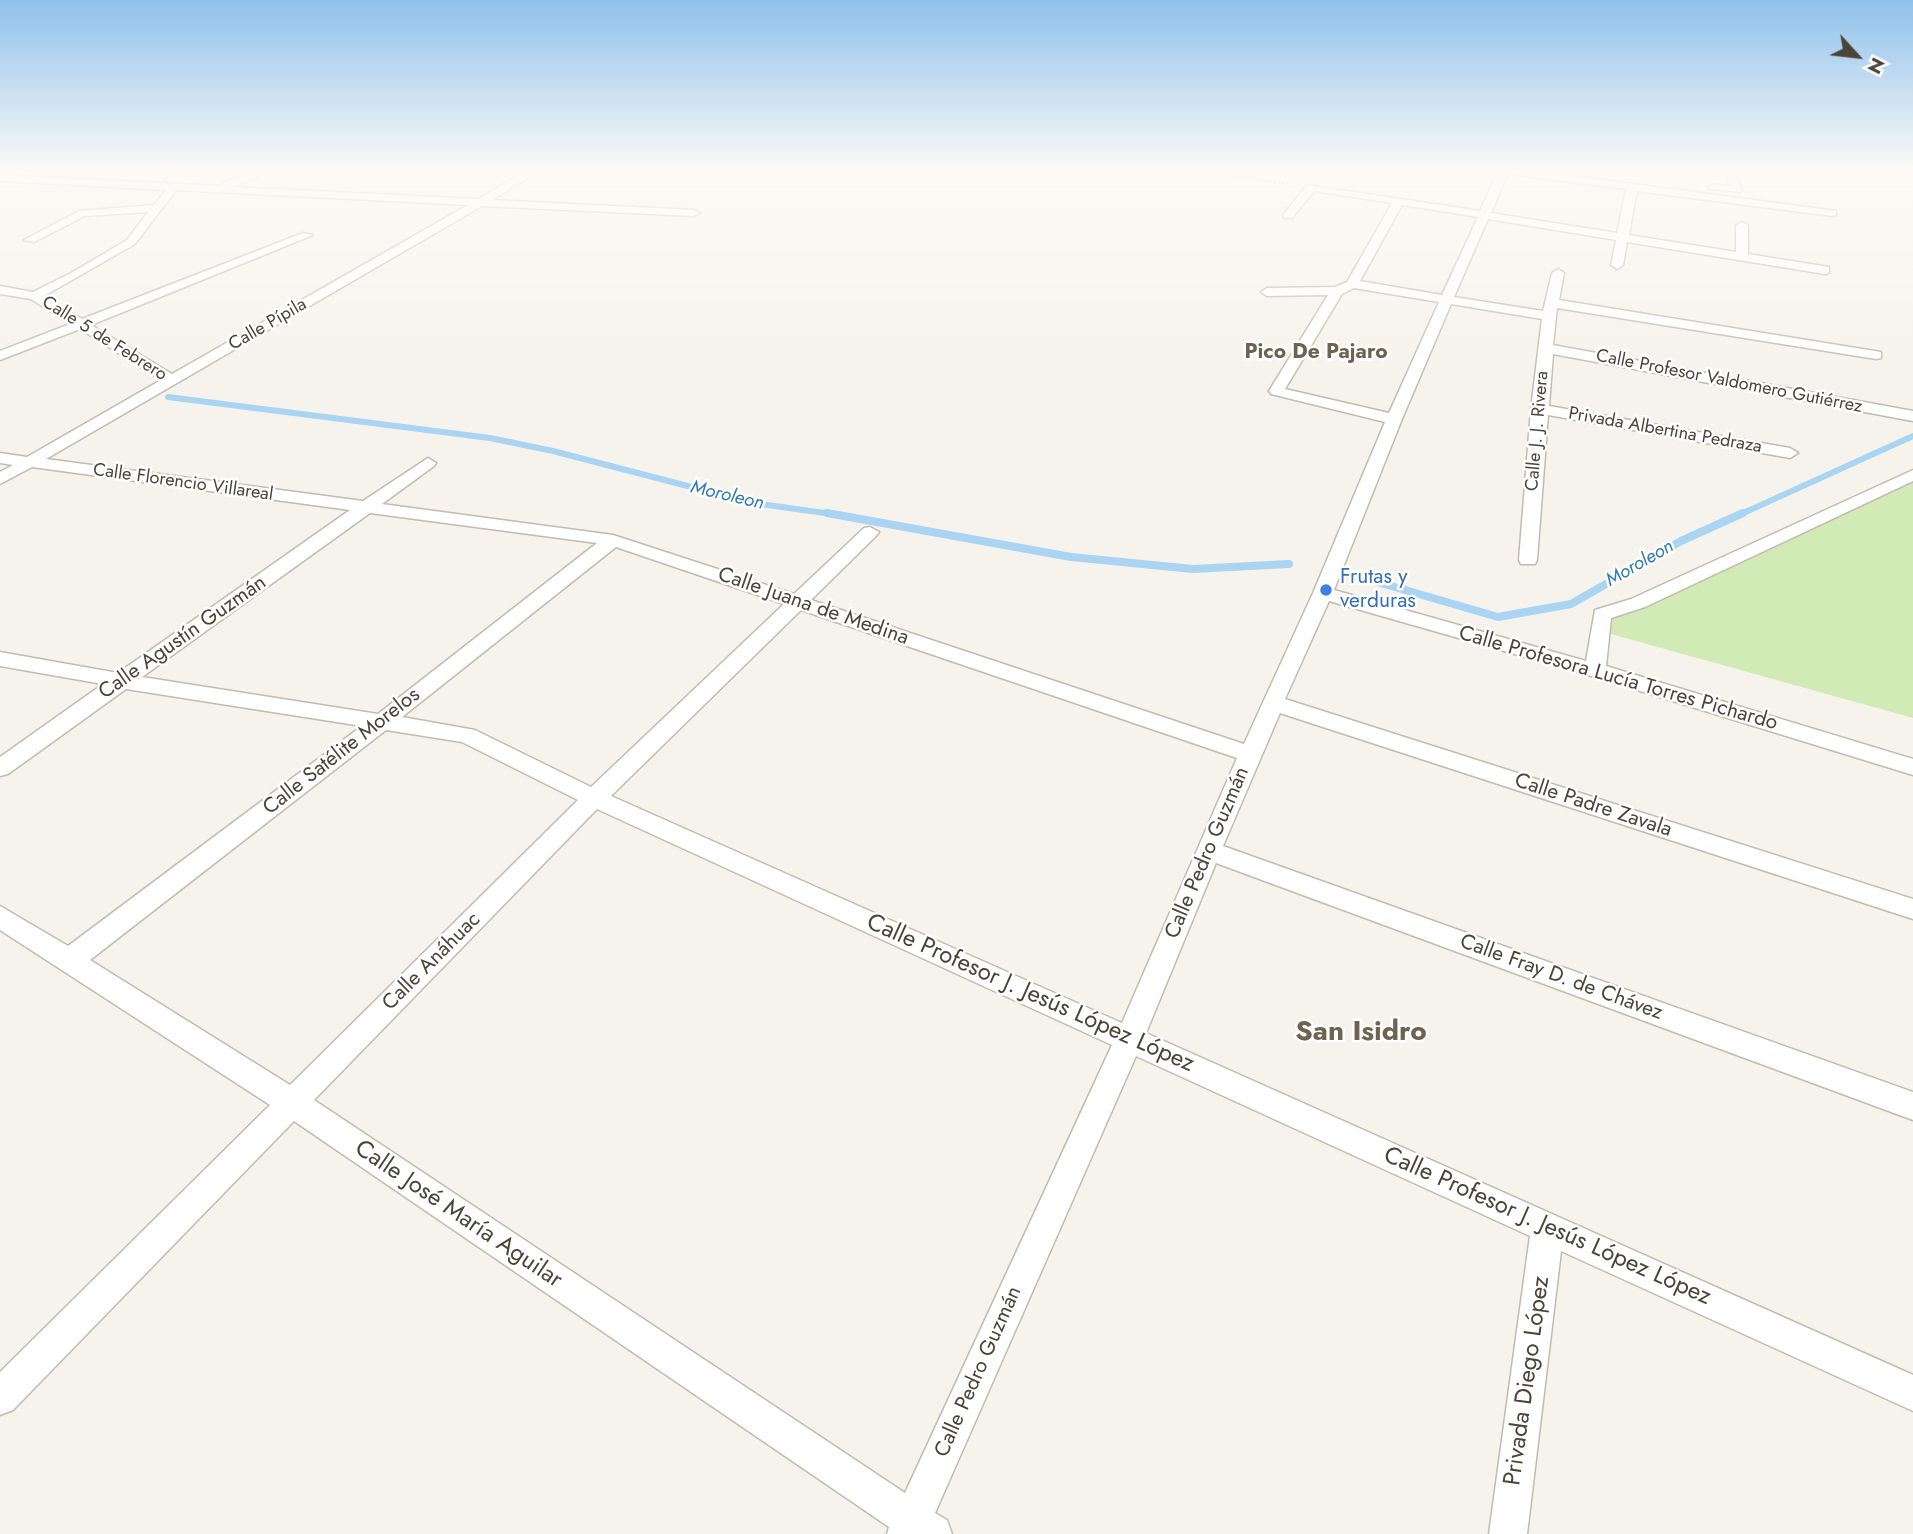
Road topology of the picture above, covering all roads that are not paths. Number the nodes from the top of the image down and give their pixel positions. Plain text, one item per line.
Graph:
1 (131, 242) edge
2 (290, 242) edge
3 (412, 242) edge
4 (1376, 242) edge
5 (1474, 242) edge
6 (1621, 242) edge
7 (1650, 242) edge
8 (1742, 242) edge
9 (1742, 257) junction
10 (1617, 265) dead end
11 (1825, 270) dead end
12 (1558, 274) dead end
13 (1352, 284) junction
14 (0, 290) edge
15 (1338, 291) junction
16 (1267, 292) dead end
17 (35, 296) junction
18 (1447, 299) junction
19 (1550, 309) junction
20 (82, 324) junction
21 (1545, 348) junction
22 (1876, 355) dead end
23 (0, 356) edge
24 (173, 381) junction
25 (1539, 409) junction
26 (1913, 416) edge
27 (1394, 419) junction
28 (1790, 453) dead end
29 (0, 458) edge
30 (29, 462) junction
31 (428, 463) dead end
32 (1913, 475) edge
33 (0, 479) edge
34 (366, 508) junction
35 (870, 533) dead end
36 (612, 540) junction
37 (1528, 560) dead end
38 (1323, 593) junction
39 (798, 602) junction
40 (0, 659) edge
41 (1595, 670) junction
42 (122, 681) junction
43 (1273, 703) junction
44 (383, 721) junction
45 (1250, 754) junction
46 (1913, 767) edge
47 (0, 768) edge
48 (594, 798) junction
49 (1210, 851) junction
50 (1913, 909) edge
51 (0, 917) edge
52 (69, 961) junction
53 (1129, 1039) junction
54 (293, 1103) junction
55 (1913, 1106) edge
56 (1548, 1227) junction
57 (1913, 1393) edge
58 (0, 1396) edge
59 (917, 1529) edge
60 (1508, 1534) edge

1 - 17 street, Calle 5 de Febrero
2 - 20 street
3 - 24 street, Calle Pípila
4 - 13 street
5 - 18 street, Calle Pedro Guzmán
6 - 10 street
7 - 9 street
8 - 9 street
9 - 11 street
12 - 19 street, Calle J. J. Rivera
13 - 15 street
13 - 18 street
14 - 17 street, Calle 5 de Febrero
15 - 16 street
15 - 27 street
17 - 20 street, Calle 5 de Febrero
18 - 19 street
18 - 27 street, Calle Pedro Guzmán
19 - 21 street, Calle J. J. Rivera
19 - 22 street
20 - 23 street
20 - 24 street, Calle 5 de Febrero
21 - 25 street, Calle J. J. Rivera
21 - 26 street, Calle Profesor Valdomero Gutiérrez
24 - 30 street, Calle Pípila
25 - 28 street, Privada Albertina Pedraza
25 - 37 street, Calle J. J. Rivera
27 - 38 street, Calle Pedro Guzmán
29 - 30 street, Calle Florencio Villareal
30 - 33 street, Calle Pípila
30 - 34 street, Calle Florencio Villareal
31 - 34 street, Calle Agustín Guzmán
32 - 41 street
34 - 36 street, Calle Juana de Medina
34 - 42 street, Calle Agustín Guzmán
35 - 39 street, Calle Anáhuac
36 - 39 street, Calle Juana de Medina
36 - 44 street, Calle Satélite Morelos
38 - 41 street, Calle Profesora Lucía Torres Pichardo
38 - 43 street, Calle Pedro Guzmán
39 - 45 street, Calle Juana de Medina
39 - 48 street, Calle Anáhuac
40 - 42 street, Calle Profesor J. Jesús López López
41 - 46 street, Calle Profesora Lucía Torres Pichardo
42 - 44 street, Calle Profesor J. Jesús López López
42 - 47 street, Calle Agustín Guzmán
43 - 45 street, Calle Pedro Guzmán
43 - 50 street, Calle Padre Zavala
44 - 48 street, Calle Profesor J. Jesús López López
44 - 52 street, Calle Satélite Morelos
45 - 49 street, Calle Pedro Guzmán
48 - 53 street, Calle Profesor J. Jesús López López
48 - 54 street, Calle Anáhuac
49 - 53 street, Calle Pedro Guzmán
49 - 55 street, Calle Fray D. de Chávez
51 - 52 street, Calle José María Aguilar
52 - 54 street, Calle José María Aguilar
53 - 56 street, Calle Profesor J. Jesús López López
53 - 59 street, Calle Pedro Guzmán
54 - 58 street, Calle Anáhuac
54 - 59 street, Calle José María Aguilar
56 - 57 street, Calle Profesor J. Jesús López López
56 - 60 street, Privada Diego López

